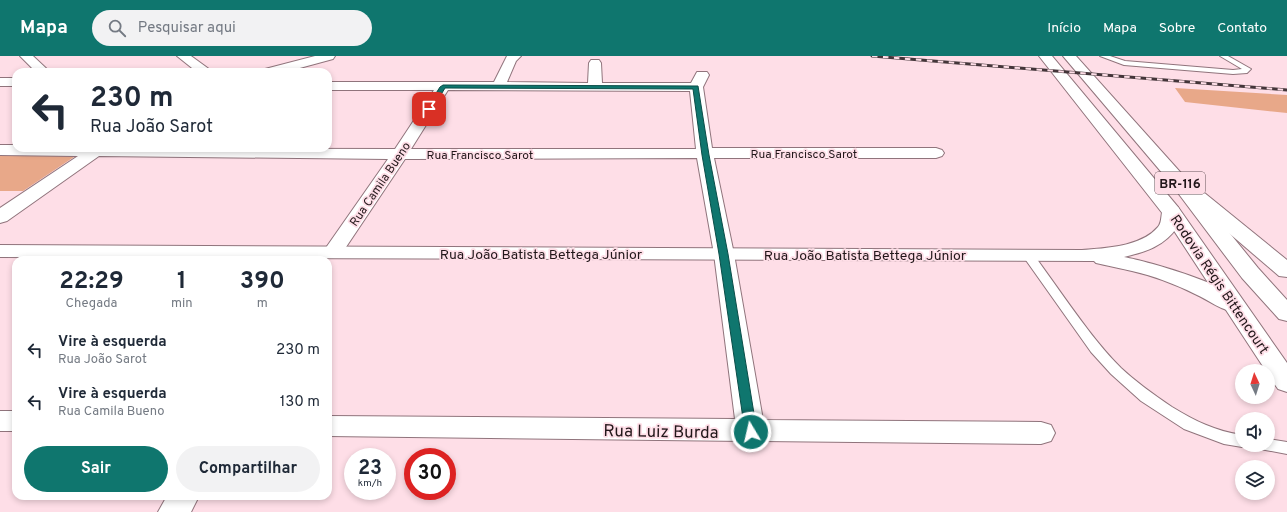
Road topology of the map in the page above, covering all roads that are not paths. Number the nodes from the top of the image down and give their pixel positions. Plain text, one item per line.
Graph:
1 (26, 56) edge
2 (183, 56) edge
3 (327, 56) edge
4 (515, 56) edge
5 (1045, 56) edge
6 (1103, 56) edge
7 (1223, 56) edge
8 (1072, 57) edge
9 (594, 63) dead end
10 (39, 68) edge
11 (200, 68) edge
12 (284, 68) edge
13 (0, 82) edge
14 (12, 82) edge
15 (332, 86) edge
16 (499, 86) junction
17 (595, 86) junction
18 (443, 87) junction
19 (0, 150) edge
20 (12, 150) edge
21 (94, 152) edge
22 (279, 152) edge
23 (936, 153) dead end
24 (400, 154) junction
25 (705, 155) junction
26 (1175, 177) junction
27 (1171, 210) junction
28 (0, 217) edge
29 (0, 251) edge
30 (724, 254) junction
31 (276, 256) edge
32 (332, 256) edge
33 (1029, 256) junction
34 (1082, 256) junction
35 (332, 257) edge
36 (1287, 271) edge
37 (1235, 306) junction
38 (1287, 314) edge
39 (1287, 384) edge
40 (0, 421) edge
41 (12, 421) edge
42 (332, 426) edge
43 (751, 432) junction
44 (1041, 433) dead end
45 (1235, 440) edge
46 (1275, 446) edge
47 (1287, 448) edge
48 (182, 500) edge
49 (174, 512) edge

1 - 10 main road
2 - 11 main road
3 - 12 main road
4 - 16 main road
5 - 27 main road, Rodovia Régis Bittencourt / BR-116
6 - 7 lane
8 - 26 main road, Rodovia Régis Bittencourt / BR-116
9 - 17 main road
13 - 14 main road
15 - 18 main road
16 - 17 main road
16 - 18 main road
17 - 25 main road
18 - 24 main road, Rua Camila Bueno
19 - 20 main road, Rua Francisco Sarot
21 - 28 main road
22 - 24 main road, Rua Francisco Sarot
23 - 25 main road, Rua Francisco Sarot
24 - 25 main road, Rua Francisco Sarot
24 - 32 main road, Rua Camila Bueno
25 - 30 main road
26 - 36 main road
26 - 38 main road, Rodovia Régis Bittencourt / BR-116
27 - 34 main road, Rua João Batista Bettega Júnior
27 - 37 main road, Rodovia Régis Bittencourt / BR-116
29 - 31 main road, Rua João Batista Bettega Júnior
30 - 33 main road, Rua João Batista Bettega Júnior
30 - 35 main road, Rua João Batista Bettega Júnior
30 - 43 main road
33 - 34 main road, Rua João Batista Bettega Júnior
33 - 45 lane
34 - 37 main road, Rua João Batista Bettega Júnior
37 - 39 main road, Rodovia Régis Bittencourt / BR-116
40 - 41 main road
42 - 43 main road, Rua Luiz Burda
43 - 44 main road, Rua Luiz Burda
46 - 47 lane
48 - 49 main road

